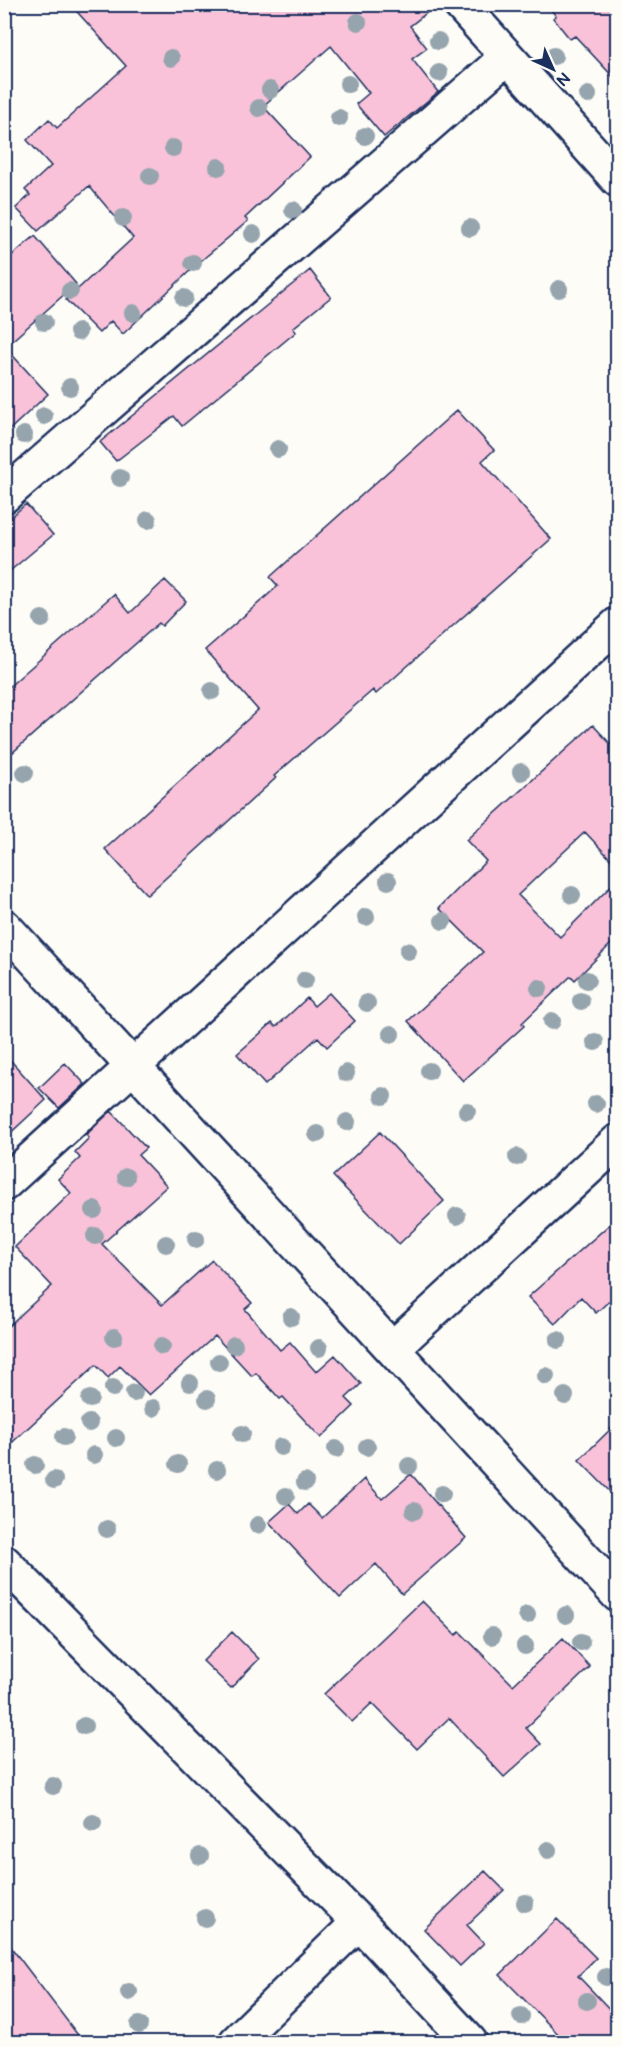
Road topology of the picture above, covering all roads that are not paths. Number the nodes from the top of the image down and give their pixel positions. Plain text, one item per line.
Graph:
1 (460, 4) edge
2 (507, 57) junction
3 (618, 180) edge
4 (4, 496) edge
5 (618, 624) edge
6 (4, 926) edge
7 (135, 1066) junction
8 (618, 1141) edge
9 (4, 1184) edge
10 (393, 1348) junction
11 (4, 1562) edge
12 (618, 1595) edge
13 (359, 1922) junction
14 (236, 2043) edge
15 (470, 2043) edge

1 - 2 street
2 - 3 street
2 - 4 street
5 - 7 street
6 - 7 street
7 - 9 street
7 - 10 street
8 - 10 street
10 - 12 street
11 - 13 street
13 - 14 street
13 - 15 street

